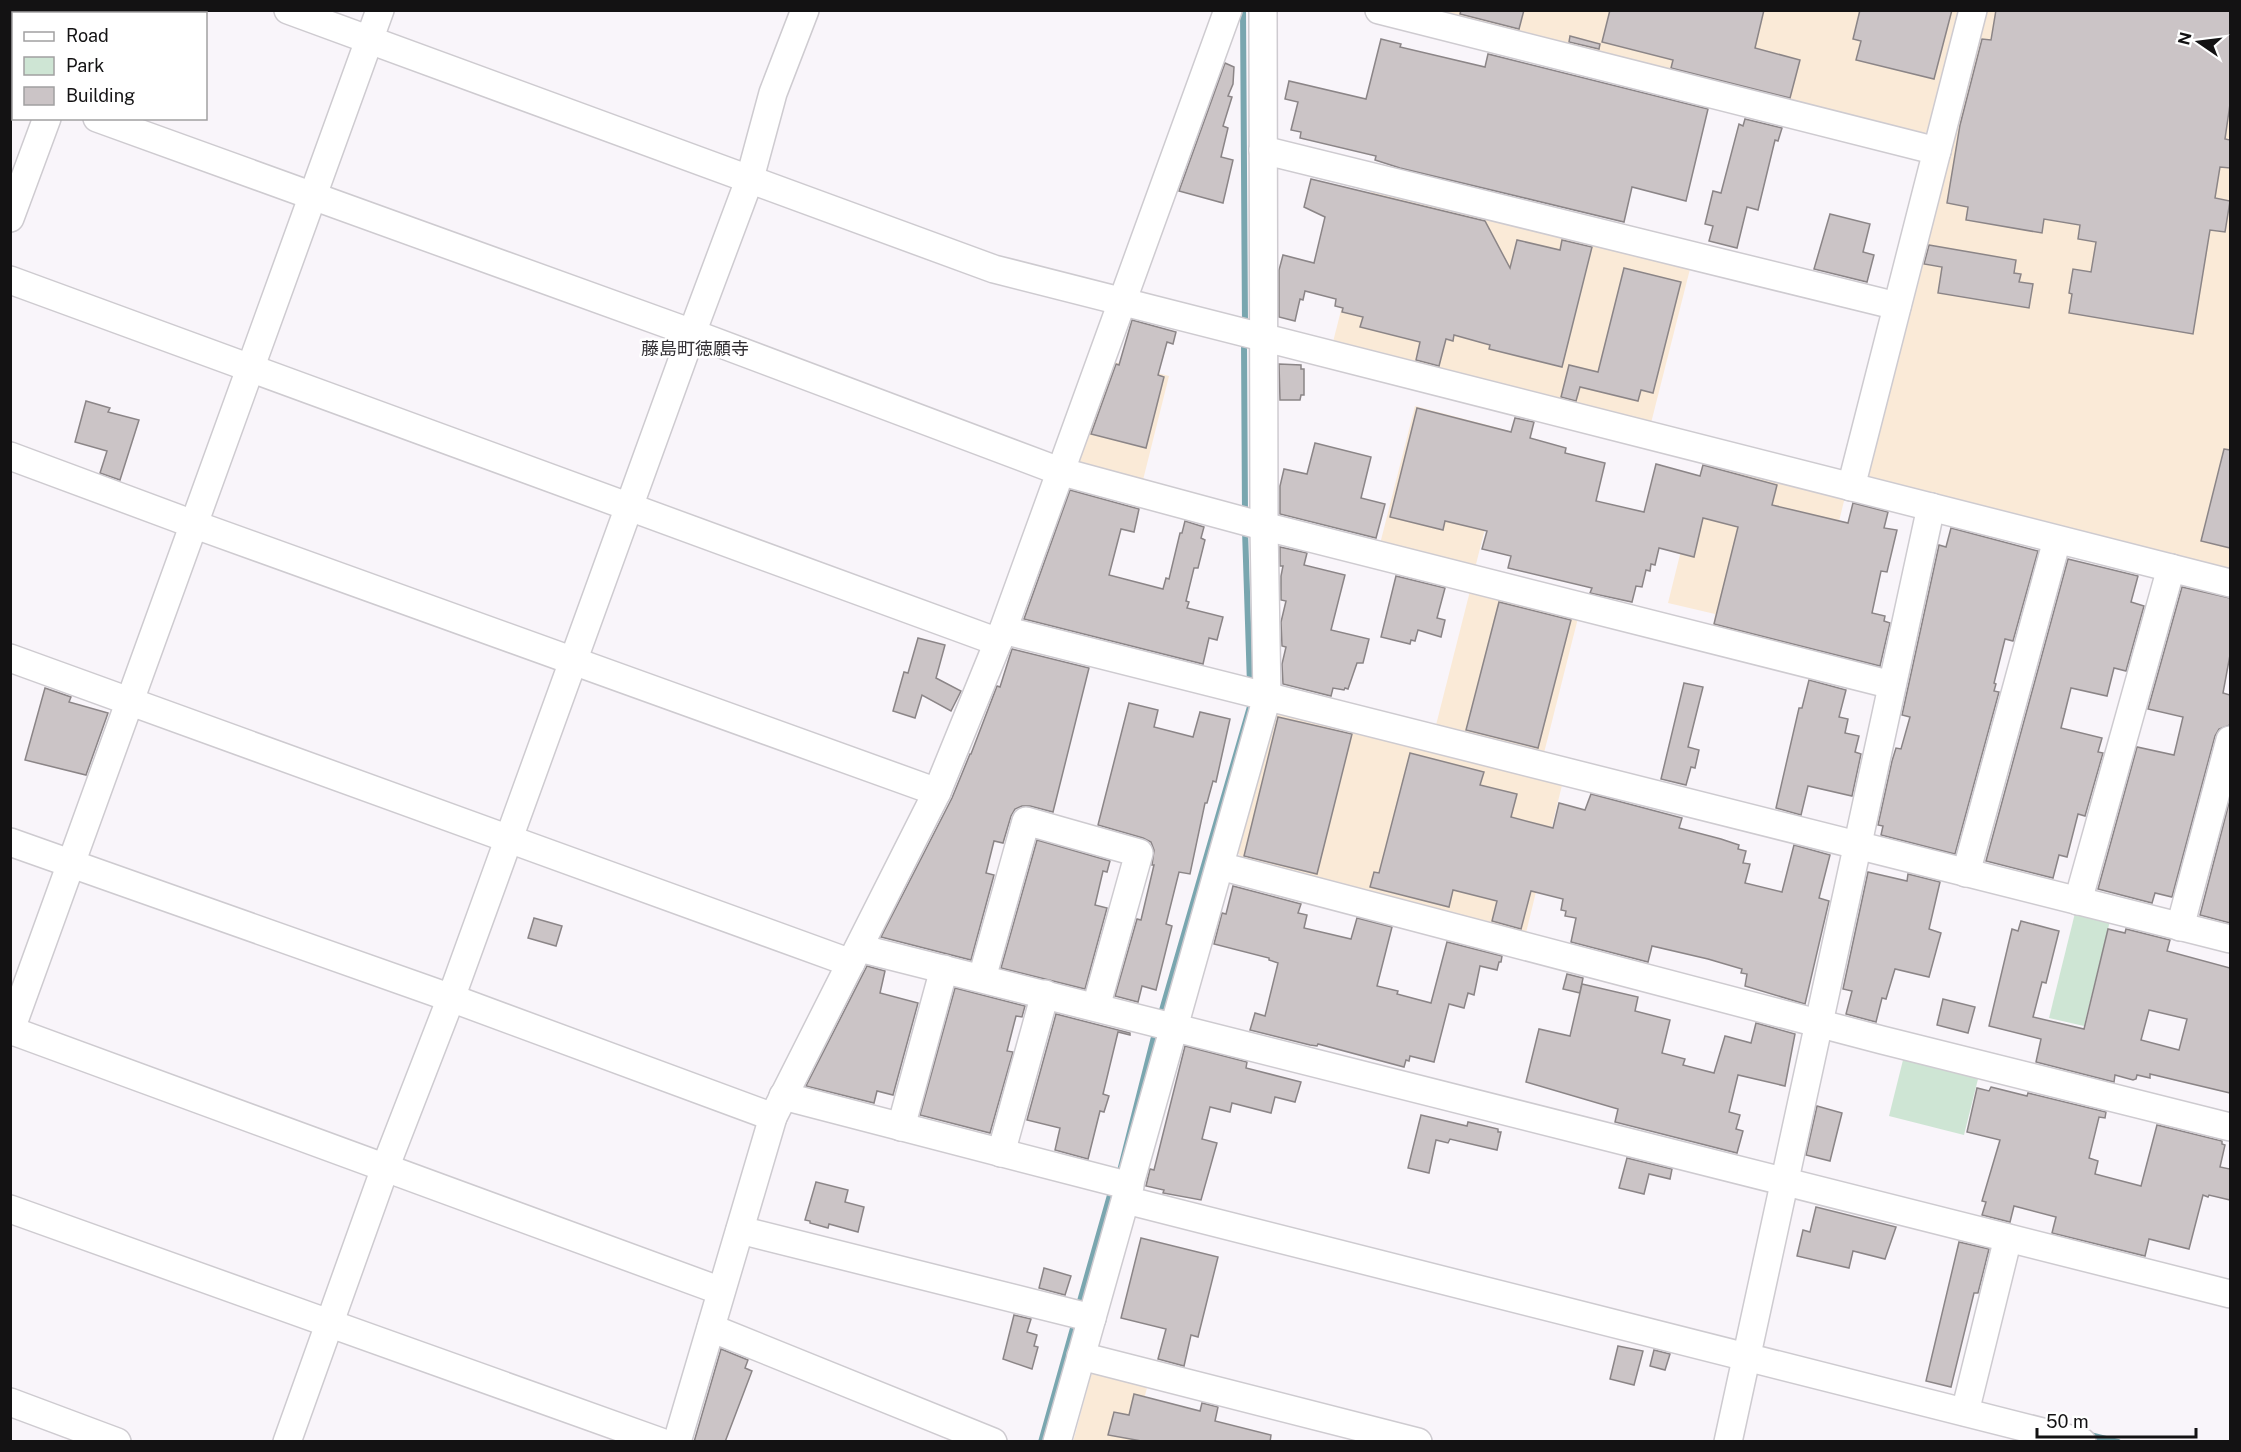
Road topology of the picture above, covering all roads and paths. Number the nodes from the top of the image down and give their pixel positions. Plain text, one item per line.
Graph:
1 (288, 10) edge
2 (380, 10) edge
3 (805, 10) edge
4 (1228, 10) edge
5 (1263, 10) edge
6 (1379, 10) edge
7 (1973, 10) edge
8 (370, 40) junction
9 (46, 120) edge
10 (103, 120) edge
11 (1263, 150) junction
12 (1937, 151) junction
13 (750, 178) junction
14 (314, 195) junction
15 (10, 218) edge
16 (10, 280) edge
17 (1122, 300) junction
18 (1897, 306) junction
19 (692, 333) junction
20 (1252, 334) junction
21 (250, 368) junction
22 (10, 456) edge
23 (1059, 471) junction
24 (1851, 487) junction
25 (629, 506) junction
26 (1931, 507) junction
27 (193, 524) junction
28 (1253, 524) junction
29 (2057, 540) junction
30 (2171, 568) junction
31 (2230, 583) edge
32 (1000, 636) junction
33 (10, 658) edge
34 (573, 660) junction
35 (1892, 685) junction
36 (1255, 694) junction
37 (129, 702) junction
38 (2230, 740) edge
39 (937, 792) junction
40 (508, 837) junction
41 (10, 842) edge
42 (1857, 846) junction
43 (70, 864) junction
44 (1220, 866) junction
45 (1966, 873) junction
46 (2078, 902) junction
47 (2180, 927) junction
48 (2230, 939) edge
49 (855, 955) junction
50 (944, 969) junction
51 (982, 978) junction
52 (1046, 994) junction
53 (451, 998) junction
54 (1096, 1006) junction
55 (1819, 1023) junction
56 (1164, 1024) junction
57 (11, 1031) edge
58 (778, 1106) junction
59 (901, 1126) junction
60 (2230, 1127) edge
61 (1001, 1152) junction
62 (385, 1168) junction
63 (1785, 1181) junction
64 (1121, 1187) junction
65 (10, 1209) edge
66 (740, 1230) junction
67 (2008, 1238) junction
68 (721, 1291) junction
69 (2230, 1294) edge
70 (1083, 1315) junction
71 (330, 1324) junction
72 (711, 1328) junction
73 (1081, 1356) junction
74 (1747, 1358) junction
75 (10, 1402) edge
76 (1965, 1412) junction
77 (117, 1442) edge
78 (287, 1442) edge
79 (661, 1442) edge
80 (677, 1442) edge
81 (993, 1442) edge
82 (1057, 1442) edge
83 (1418, 1442) edge
84 (1728, 1442) edge
85 (2082, 1442) edge

1 - 8 street
2 - 8 street
3 - 13 street
4 - 17 street
5 - 11 street
6 - 12 street
7 - 12 street
8 - 13 street
8 - 14 street
9 - 15 street
10 - 14 street
11 - 18 street
11 - 20 street
12 - 18 street
13 - 17 street
13 - 19 street
14 - 19 street
14 - 21 street
16 - 21 street
17 - 20 street
17 - 23 street
18 - 24 street
19 - 23 street
19 - 25 street
20 - 24 street
20 - 28 street
21 - 25 street
21 - 27 street
22 - 27 street
23 - 28 street
23 - 32 street
24 - 26 street
25 - 32 street
25 - 34 street
26 - 29 street
26 - 35 street
27 - 34 street
27 - 37 street
28 - 35 street
28 - 36 street
29 - 30 street
29 - 45 street
30 - 31 street
30 - 46 street
32 - 36 street
32 - 39 street
33 - 37 street
34 - 39 street
34 - 40 street
35 - 42 street
36 - 42 street
36 - 44 street
37 - 40 street
37 - 43 street
38 - 47 street
39 - 49 street
40 - 49 street
40 - 53 street
41 - 43 street
42 - 45 street
42 - 55 street
43 - 53 street
43 - 57 street
44 - 55 street
44 - 56 street
45 - 46 street
46 - 47 street
47 - 48 street
49 - 50 street
49 - 58 street
50 - 51 street
50 - 59 street
51 - 52 street
51 - 54 street
52 - 54 street
52 - 61 street
53 - 58 street
53 - 62 street
54 - 56 street
55 - 60 street
55 - 63 street
56 - 63 street
56 - 64 street
57 - 62 street
58 - 59 street
58 - 66 street
59 - 61 street
61 - 64 street
62 - 68 street
62 - 71 street
63 - 67 street
63 - 74 street
64 - 70 street
64 - 74 street
65 - 71 street
66 - 68 street
66 - 70 street
67 - 69 street
67 - 76 street
68 - 72 street
70 - 73 street
71 - 78 street
71 - 79 street
72 - 80 street
72 - 81 street
73 - 82 street
73 - 83 street
74 - 76 street
74 - 84 street
75 - 77 street
76 - 85 street

